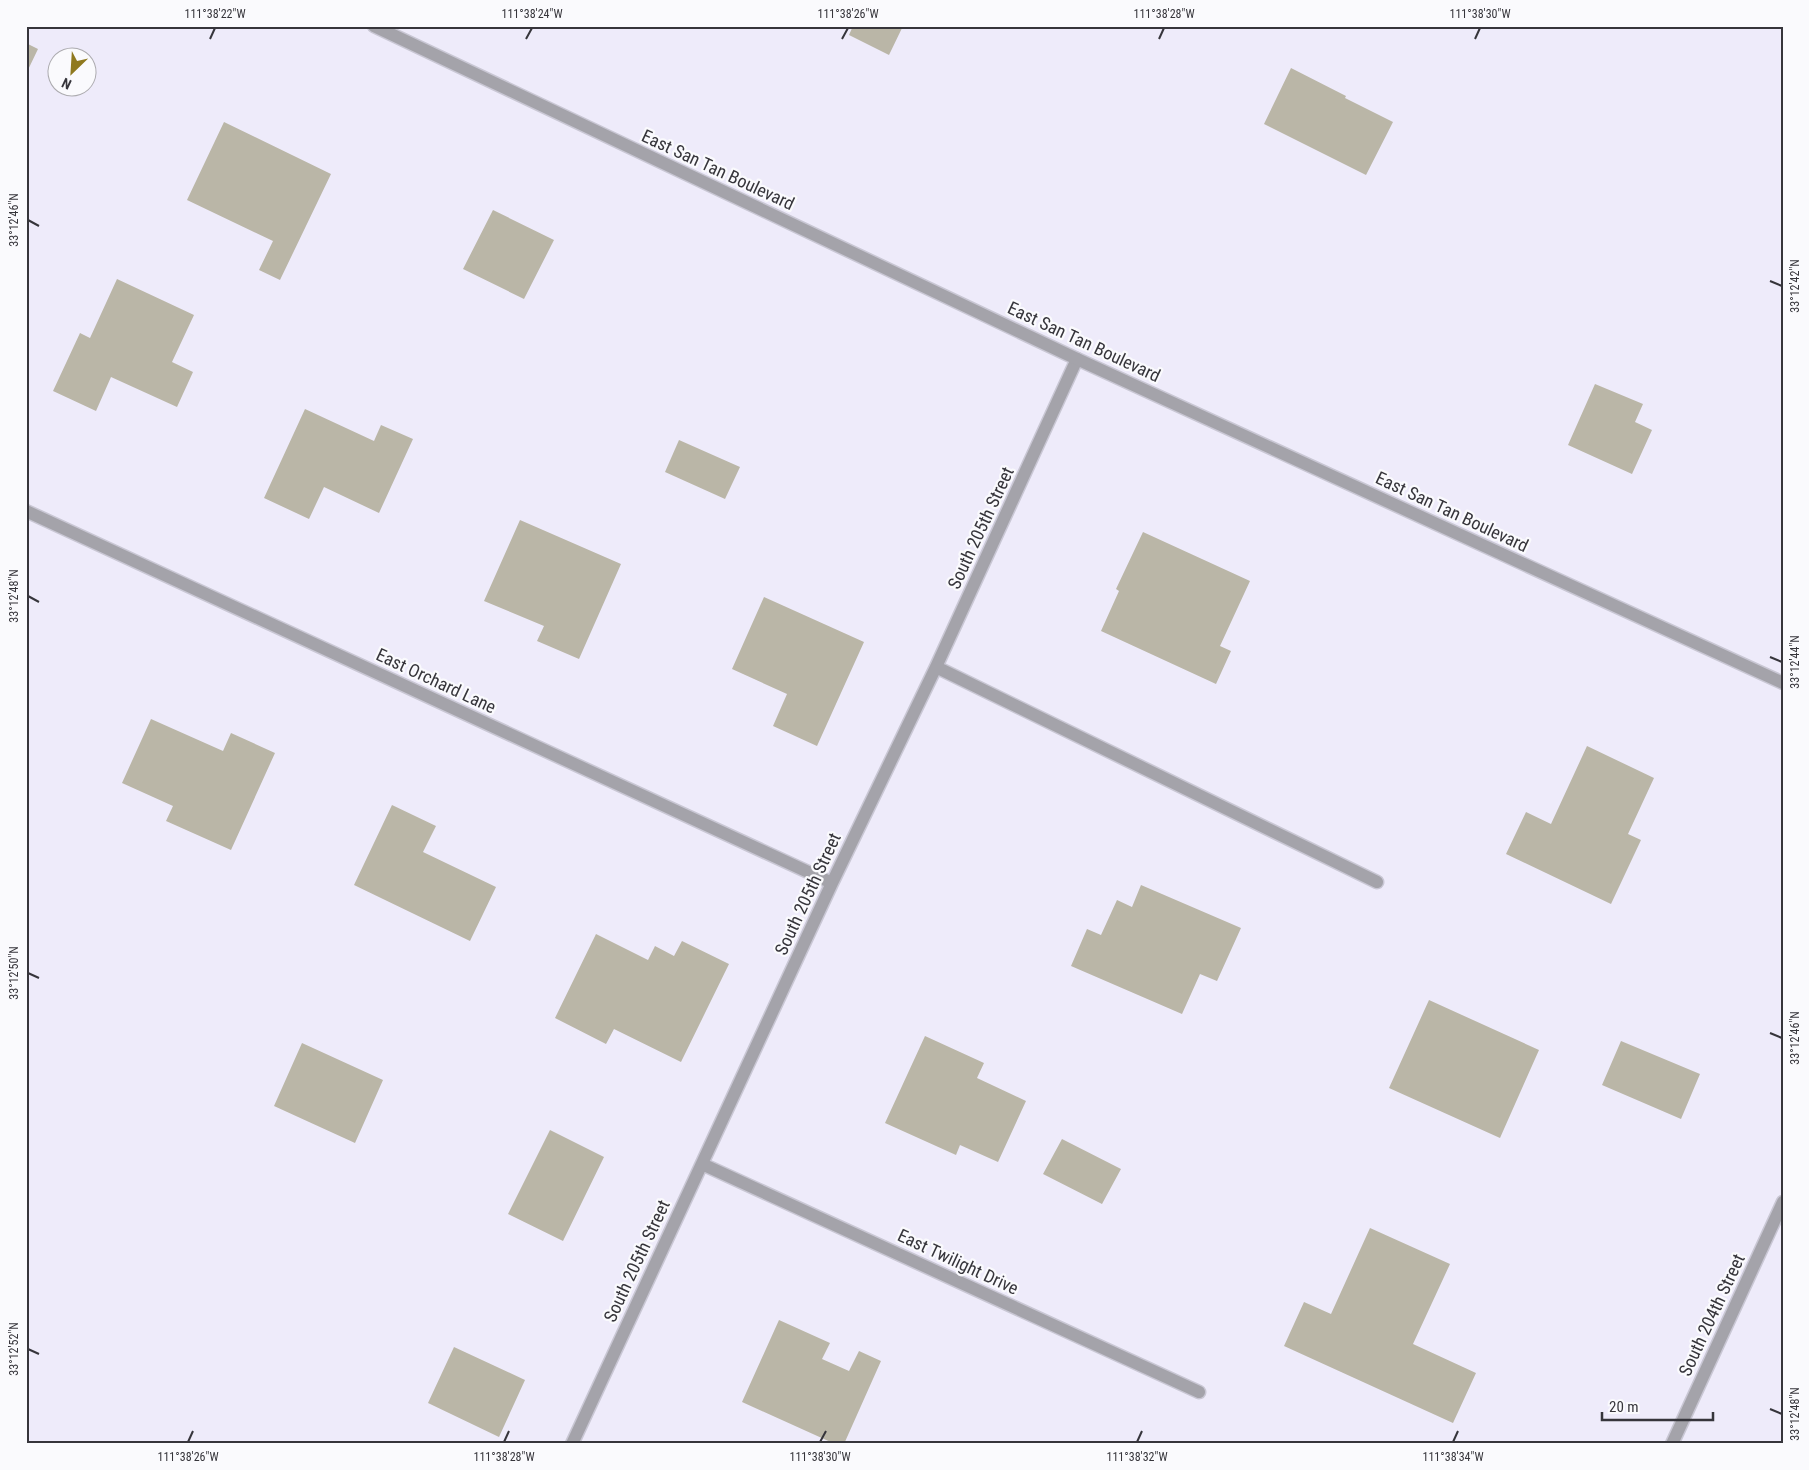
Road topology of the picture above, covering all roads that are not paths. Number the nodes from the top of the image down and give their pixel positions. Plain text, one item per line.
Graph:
1 (374, 26) edge
2 (1078, 359) junction
3 (26, 512) edge
4 (936, 667) junction
5 (1783, 683) edge
6 (1377, 882) dead end
7 (832, 883) junction
8 (702, 1164) junction
9 (1783, 1202) edge
10 (1199, 1392) dead end
11 (572, 1444) edge
12 (1672, 1444) edge

1 - 2 street, East San Tan Boulevard
2 - 4 street, South 205th Street
2 - 5 street, East San Tan Boulevard
3 - 7 street, East Orchard Lane
4 - 6 street
4 - 7 street, South 205th Street
7 - 8 street, South 205th Street
8 - 10 street, East Twilight Drive
8 - 11 street, South 205th Street
9 - 12 street, South 204th Street

